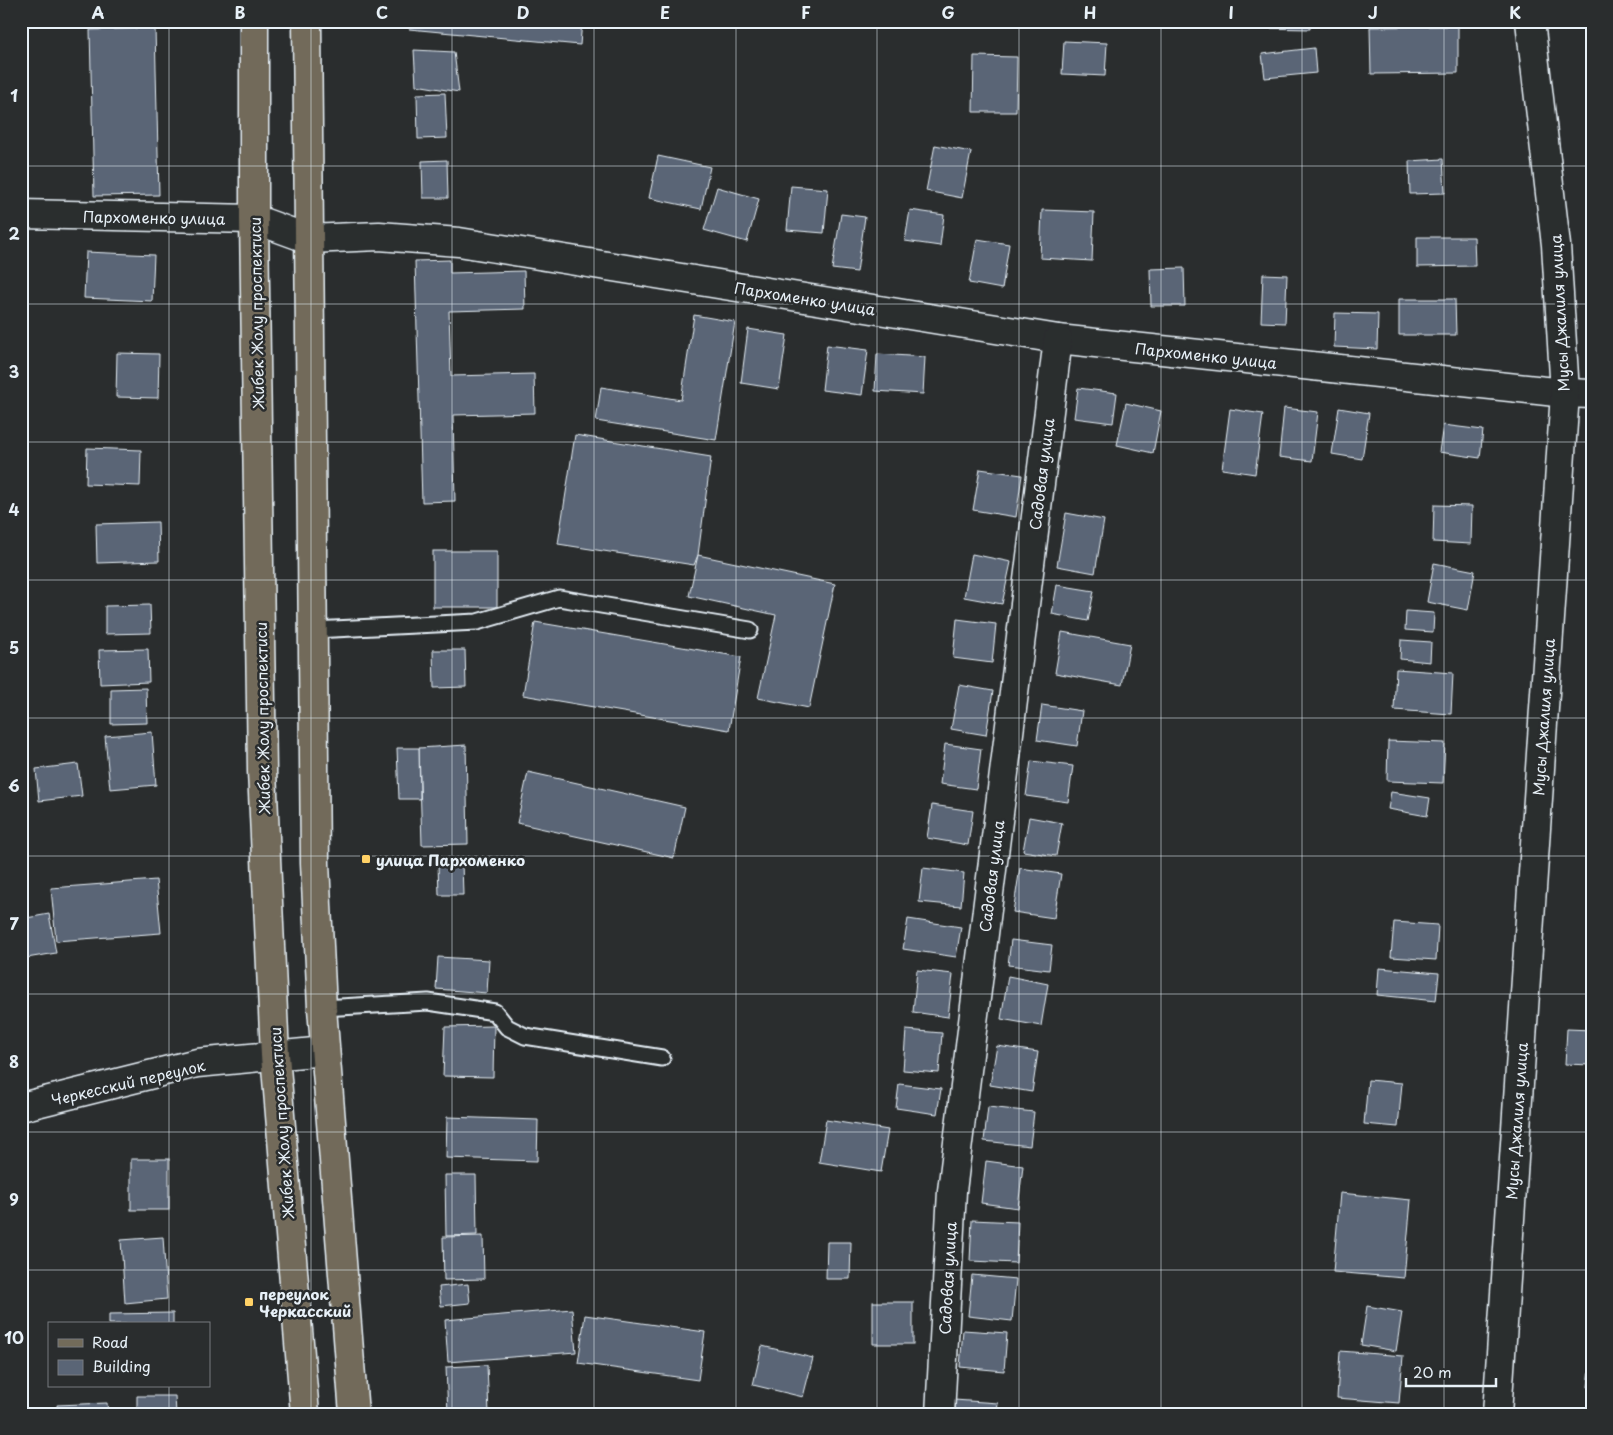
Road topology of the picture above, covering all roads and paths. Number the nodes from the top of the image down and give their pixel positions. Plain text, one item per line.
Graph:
1 (254, 21) edge
2 (307, 21) edge
3 (1530, 21) edge
4 (21, 214) edge
5 (254, 219) junction
6 (309, 239) junction
7 (1058, 340) junction
8 (1565, 394) junction
9 (1592, 394) edge
10 (312, 630) junction
11 (750, 630) dead end
12 (322, 1008) junction
13 (325, 1051) junction
14 (275, 1055) junction
15 (662, 1058) dead end
16 (21, 1107) edge
17 (305, 1414) edge
18 (354, 1414) edge
19 (940, 1414) edge
20 (1497, 1414) edge

1 - 5 main road, Жибек Жолу проспектиси
2 - 6 main road
3 - 8 street, Мусы Джалиля улица
4 - 5 street, Пархоменко улица
5 - 6 street, Пархоменко улица
5 - 14 main road, Жибек Жолу проспектиси
6 - 7 street, Пархоменко улица
6 - 10 main road
7 - 8 street, Пархоменко улица
7 - 19 street, Садовая улица
8 - 9 street, Пархоменко улица
8 - 20 street, Мусы Джалиля улица
10 - 11 lane
10 - 12 main road
12 - 13 main road
12 - 15 lane
13 - 14 street, Черкесский переулок
13 - 18 main road
14 - 16 street, Черкесский переулок
14 - 17 main road, Жибек Жолу проспектиси

